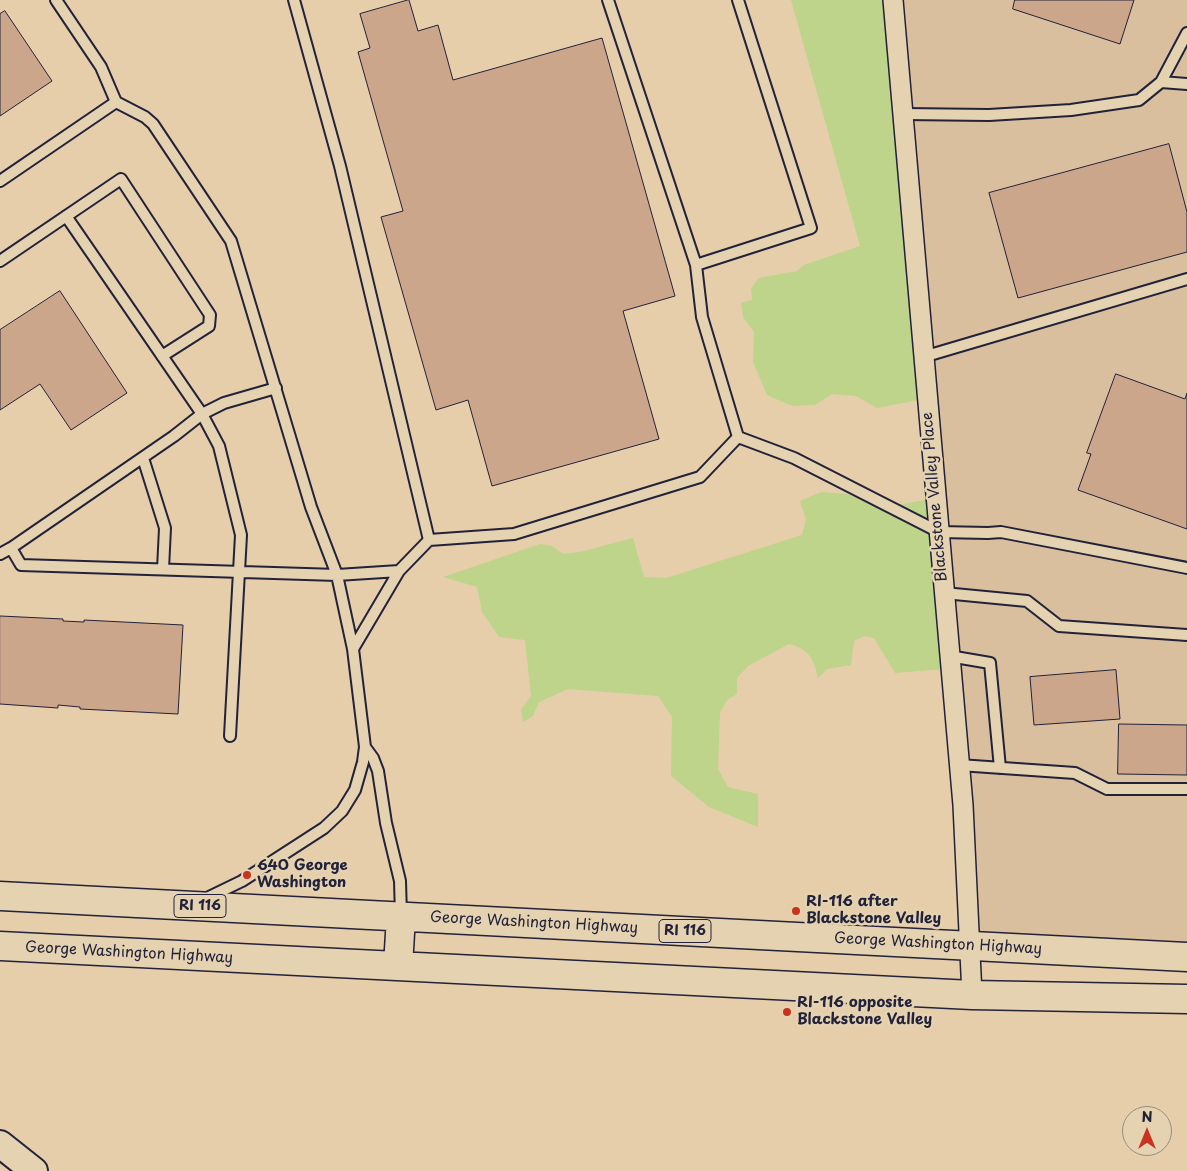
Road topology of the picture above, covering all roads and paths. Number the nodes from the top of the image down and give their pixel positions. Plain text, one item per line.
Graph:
1 (56, 0) edge
2 (294, 0) edge
3 (608, 0) edge
4 (738, 0) edge
5 (893, 0) edge
6 (1187, 33) edge
7 (1162, 82) junction
8 (1187, 84) edge
9 (116, 102) junction
10 (904, 114) junction
11 (0, 181) edge
12 (66, 216) junction
13 (0, 260) edge
14 (696, 265) junction
15 (1187, 279) edge
16 (162, 356) junction
17 (923, 357) junction
18 (276, 388) junction
19 (202, 414) junction
20 (738, 437) junction
21 (142, 458) junction
22 (939, 532) junction
23 (429, 540) junction
24 (11, 548) junction
25 (0, 554) edge
26 (1187, 568) edge
27 (164, 569) junction
28 (239, 571) junction
29 (398, 572) junction
30 (336, 574) junction
31 (944, 593) junction
32 (1187, 635) edge
33 (353, 649) junction
34 (949, 656) junction
35 (230, 736) dead end
36 (365, 747) junction
37 (959, 764) junction
38 (1000, 768) junction
39 (1187, 789) edge
40 (0, 896) edge
41 (182, 905) junction
42 (400, 917) junction
43 (0, 946) edge
44 (970, 946) junction
45 (1187, 957) edge
46 (398, 966) junction
47 (972, 995) junction
48 (1187, 999) edge
49 (0, 1144) edge
50 (34, 1171) edge

1 - 9 lane
2 - 23 lane
3 - 14 lane
4 - 14 lane
5 - 10 street, Blackstone Valley Place
6 - 7 lane
7 - 8 lane
7 - 10 lane
9 - 11 lane
9 - 18 lane
10 - 17 street, Blackstone Valley Place
12 - 13 lane
12 - 16 lane
12 - 16 lane
14 - 20 lane
15 - 17 lane
16 - 19 lane
17 - 22 street, Blackstone Valley Place
18 - 19 lane
18 - 30 lane
19 - 21 lane
19 - 28 lane
20 - 22 lane
20 - 23 lane
21 - 24 lane
21 - 27 lane
22 - 26 lane
22 - 31 street, Blackstone Valley Place
23 - 29 lane
24 - 25 lane
24 - 27 lane
27 - 28 lane
28 - 30 lane
28 - 35 lane
29 - 30 lane
29 - 33 lane
30 - 33 lane
31 - 32 lane
31 - 34 street, Blackstone Valley Place
33 - 36 lane
34 - 37 street, Blackstone Valley Place
34 - 38 lane
36 - 41 lane
36 - 42 lane
37 - 38 lane
37 - 44 street, Blackstone Valley Place
38 - 39 lane
40 - 41 main road, George Washington Highway / RI 116
41 - 42 main road, George Washington Highway / RI 116
42 - 44 main road, George Washington Highway / RI 116
42 - 46 main road
43 - 46 main road, George Washington Highway
44 - 45 main road, George Washington Highway / RI 116
44 - 47 street, Blackstone Valley Place
46 - 47 main road, George Washington Highway
47 - 48 main road, George Washington Highway
49 - 50 street

